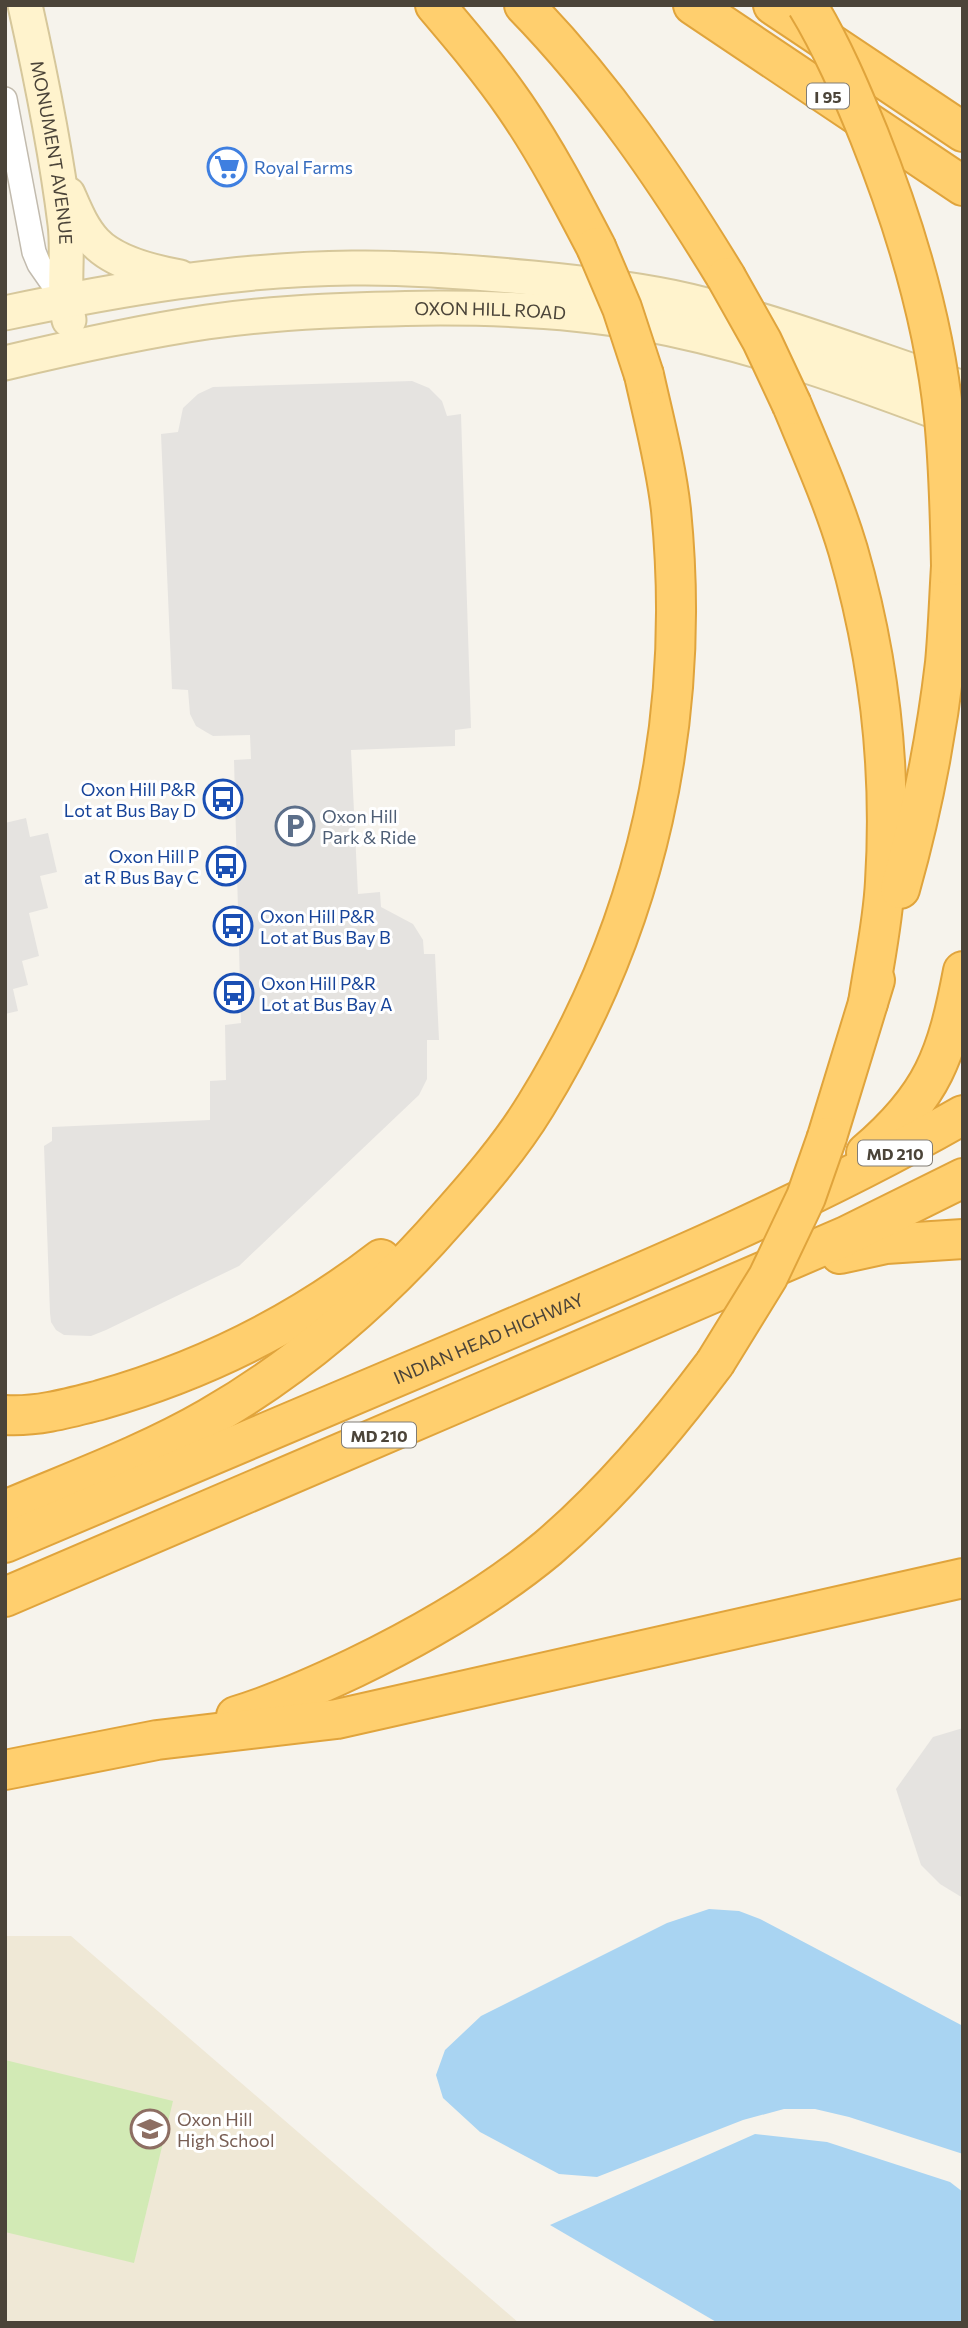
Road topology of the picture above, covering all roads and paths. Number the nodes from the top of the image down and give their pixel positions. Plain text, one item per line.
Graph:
1 (25, 5) edge
2 (435, 5) edge
3 (524, 5) edge
4 (693, 5) edge
5 (773, 5) edge
6 (807, 5) edge
7 (5, 99) edge
8 (963, 132) edge
9 (57, 169) junction
10 (963, 186) edge
11 (204, 279) junction
12 (64, 300) junction
13 (5, 313) edge
14 (74, 347) junction
15 (5, 363) edge
16 (963, 388) edge
17 (963, 422) edge
18 (963, 971) edge
19 (868, 1003) junction
20 (963, 1115) edge
21 (491, 1169) junction
22 (963, 1178) edge
23 (825, 1189) junction
24 (963, 1238) edge
25 (753, 1274) junction
26 (5, 1415) edge
27 (5, 1510) edge
28 (5, 1544) edge
29 (963, 1578) edge
30 (5, 1597) edge
31 (157, 1740) junction
32 (5, 1770) edge

1 - 9 main road, MONUMENT AVENUE
2 - 21 highway, bridge
3 - 19 highway, bridge
4 - 10 highway, I 95
5 - 8 highway, I 95
6 - 19 highway, bridge
7 - 12 street, MONUMENT AVENUE
9 - 11 main road
9 - 12 main road, MONUMENT AVENUE
11 - 12 main road, OXON HILL ROAD
11 - 16 main road, OXON HILL ROAD
12 - 13 main road, OXON HILL ROAD
12 - 14 main road, MONUMENT AVENUE
14 - 15 main road, OXON HILL ROAD
14 - 17 main road, OXON HILL ROAD
18 - 23 highway
19 - 31 highway, bridge
20 - 23 highway, INDIAN HEAD HIGHWAY / MD 210
21 - 26 highway
21 - 27 highway
22 - 25 highway, MD 210
23 - 28 highway, INDIAN HEAD HIGHWAY / MD 210
24 - 25 highway
25 - 30 highway, MD 210
29 - 31 highway
31 - 32 highway

